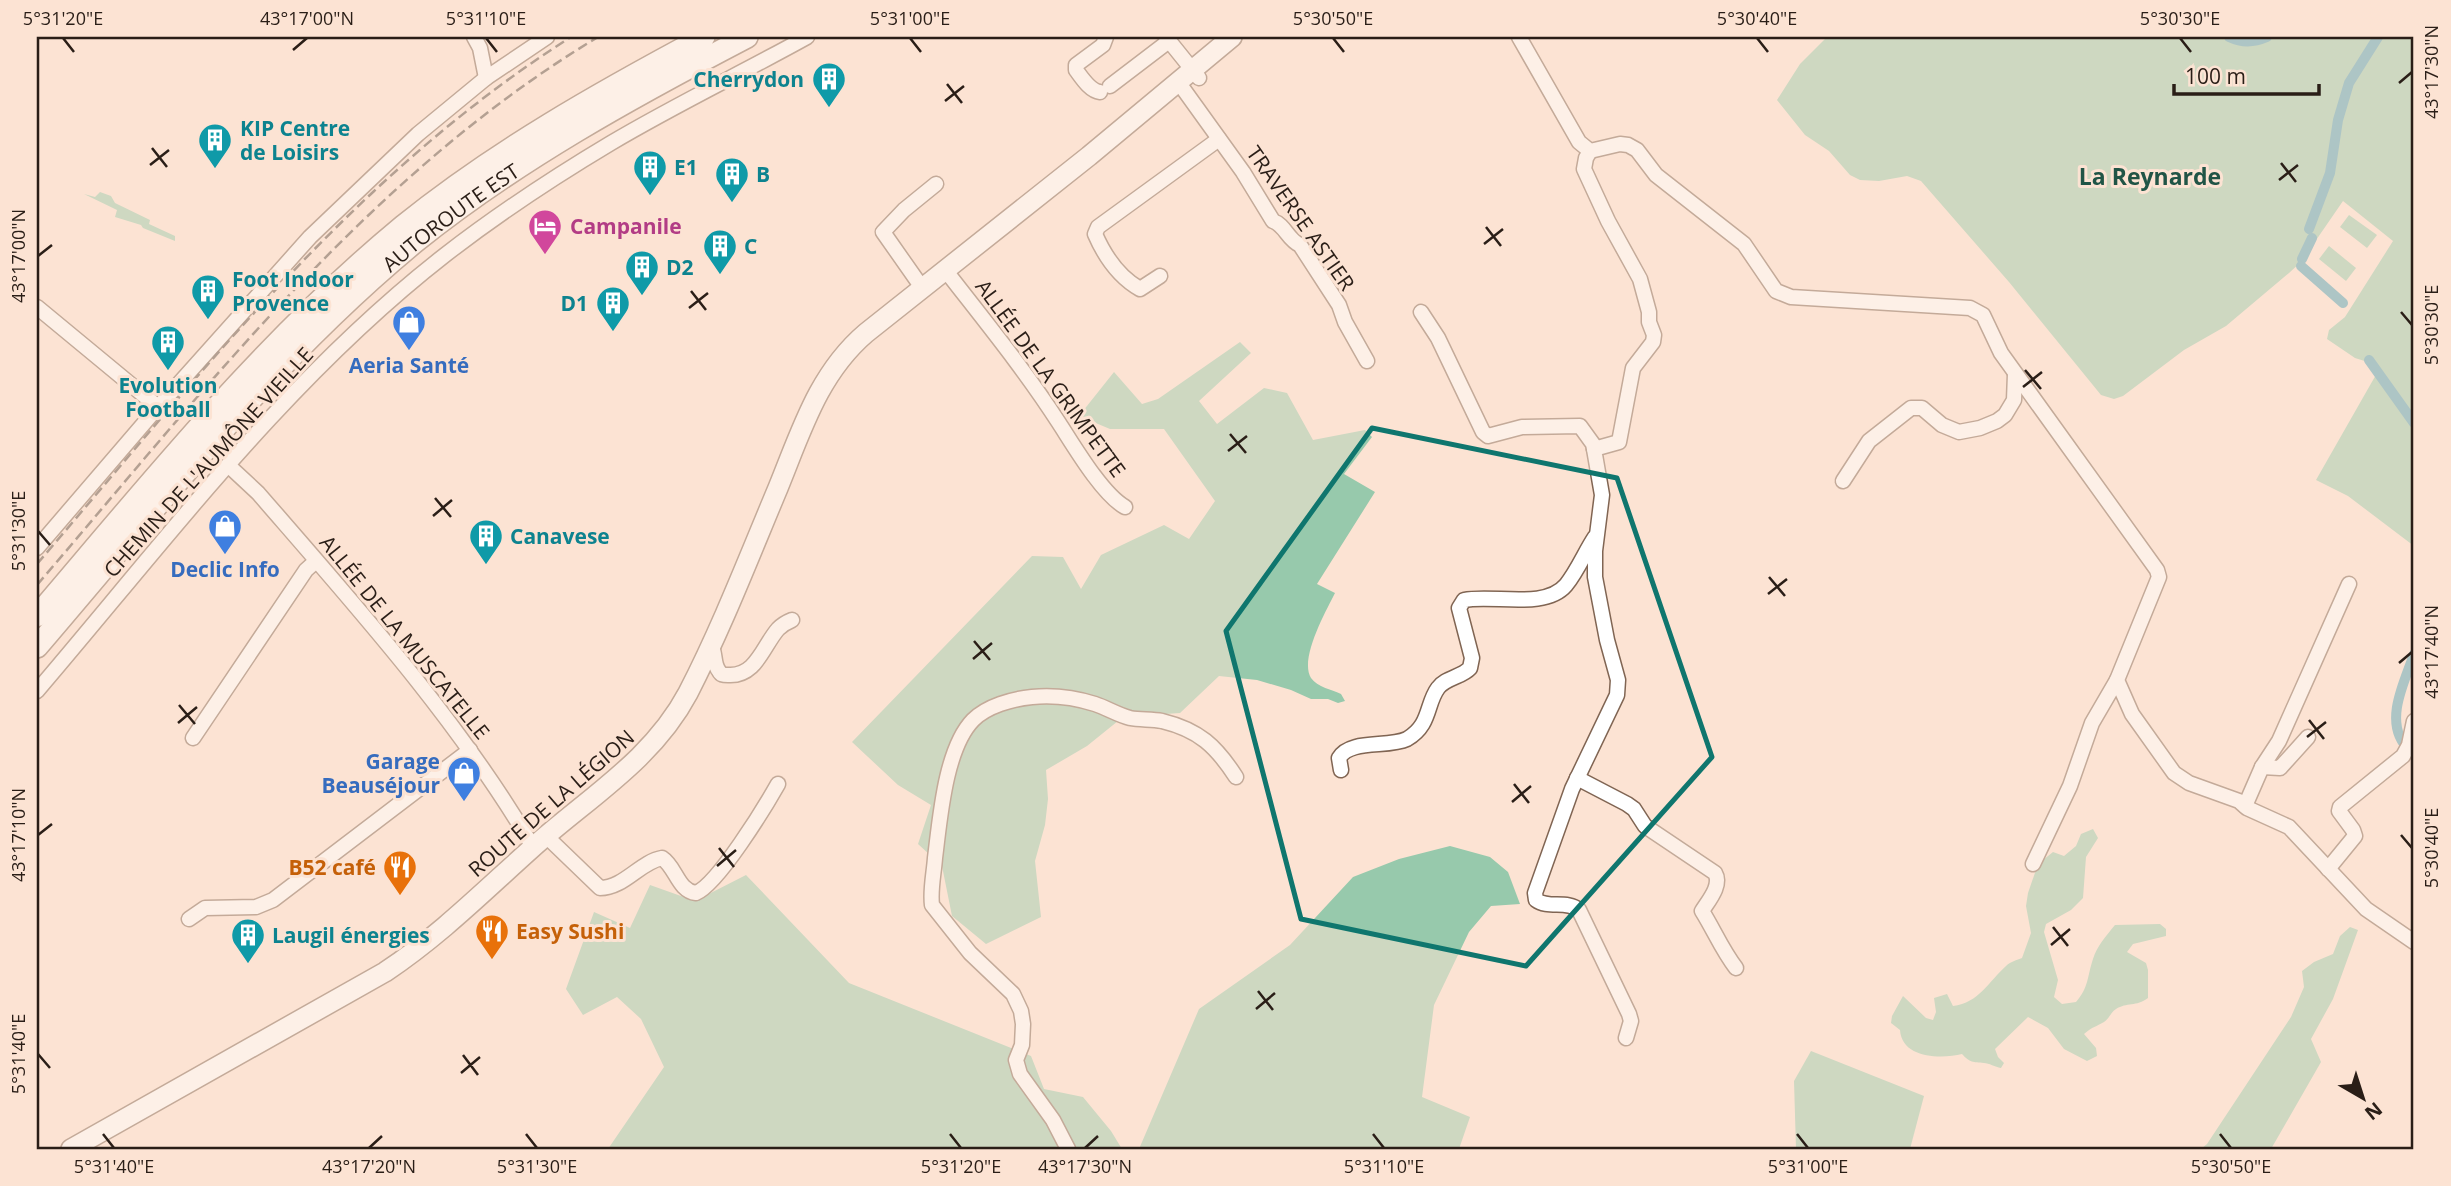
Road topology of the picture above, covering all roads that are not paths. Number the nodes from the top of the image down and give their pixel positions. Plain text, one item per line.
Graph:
1 (474, 37) edge
2 (547, 37) edge
3 (684, 37) edge
4 (704, 37) edge
5 (747, 37) edge
6 (807, 37) edge
7 (1106, 37) edge
8 (1232, 37) edge
9 (1244, 37) edge
10 (1519, 37) edge
11 (1168, 39) edge
12 (486, 78) junction
13 (1189, 80) junction
14 (592, 97) junction
15 (1219, 139) junction
16 (1590, 151) junction
17 (936, 184) dead end
18 (946, 271) junction
19 (1160, 275) dead end
20 (923, 289) junction
21 (37, 307) edge
22 (1421, 312) dead end
23 (1367, 361) dead end
24 (2015, 374) junction
25 (158, 407) junction
26 (1594, 449) junction
27 (229, 466) junction
28 (1843, 481) dead end
29 (1125, 507) dead end
30 (1598, 533) junction
31 (37, 548) edge
32 (316, 561) junction
33 (2349, 584) dead end
34 (37, 616) edge
35 (792, 620) dead end
36 (711, 645) junction
37 (37, 647) edge
38 (2306, 660) dead end
39 (2117, 680) junction
40 (37, 691) edge
41 (2414, 720) edge
42 (2308, 737) dead end
43 (193, 738) dead end
44 (470, 750) junction
45 (2262, 767) junction
46 (1341, 770) dead end
47 (1236, 777) dead end
48 (1577, 778) junction
49 (778, 783) dead end
50 (2245, 806) junction
51 (539, 841) junction
52 (2033, 864) dead end
53 (2328, 869) junction
54 (190, 919) dead end
55 (2414, 942) edge
56 (1736, 968) dead end
57 (1626, 1038) dead end
58 (71, 1149) edge
59 (1068, 1149) edge

1 - 12 street
2 - 12 street
3 - 14 highway
4 - 14 highway, AUTOROUTE EST
5 - 37 highway, AUTOROUTE EST
6 - 27 street, CHEMIN DE L'AUMÔNE VIEILLE
7 - 11 street
8 - 13 main road
9 - 13 main road
10 - 16 street
11 - 13 street, TRAVERSE ASTIER
12 - 25 street
13 - 15 street, TRAVERSE ASTIER
13 - 18 main road, ROUTE DE LA LÉGION
14 - 34 highway, AUTOROUTE EST
15 - 19 street
15 - 23 street, TRAVERSE ASTIER
16 - 24 street
16 - 26 street
17 - 20 street
18 - 20 main road, ROUTE DE LA LÉGION
18 - 29 street, ALLÉE DE LA GRIMPETTE
20 - 36 main road, ROUTE DE LA LÉGION
21 - 25 street
22 - 26 street
24 - 28 street
24 - 39 street
25 - 31 street
26 - 30 street
27 - 32 street, ALLÉE DE LA MUSCATELLE
27 - 40 street, CHEMIN DE L'AUMÔNE VIEILLE
30 - 46 street
30 - 48 street
32 - 43 street
32 - 44 street, ALLÉE DE LA MUSCATELLE
33 - 45 street
35 - 36 street
36 - 51 main road, ROUTE DE LA LÉGION
38 - 45 street
39 - 50 street
39 - 52 street
41 - 53 street
42 - 45 street
44 - 51 street, ALLÉE DE LA MUSCATELLE
44 - 54 street
45 - 50 street
47 - 59 street
48 - 56 street
48 - 57 street
49 - 51 street, ALLÉE DE LA MUSCATELLE
50 - 53 street
51 - 58 main road, ROUTE DE LA LÉGION
53 - 55 street

